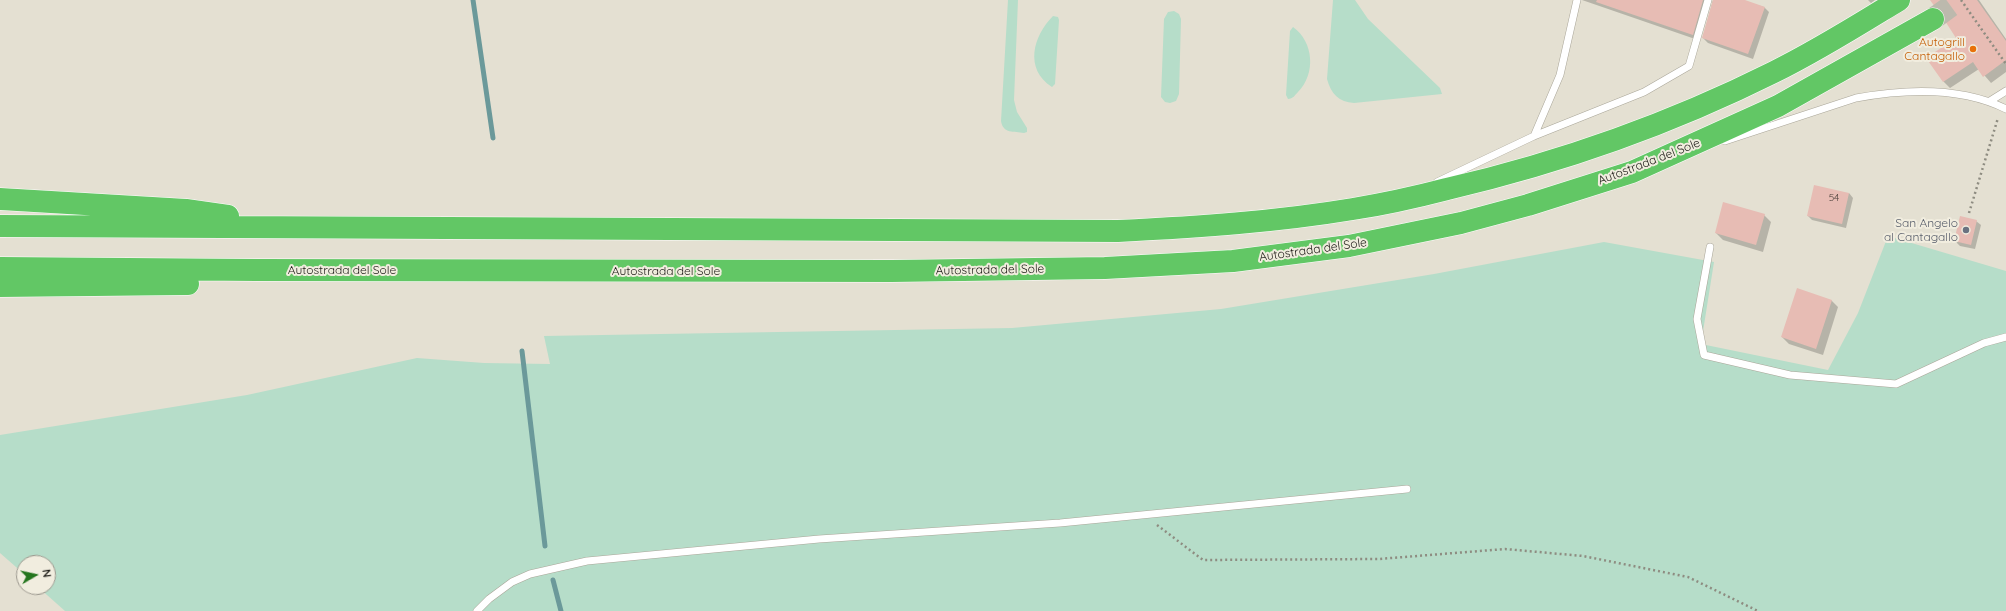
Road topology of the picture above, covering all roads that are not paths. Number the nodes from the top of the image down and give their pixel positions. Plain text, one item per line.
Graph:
1 (1577, 0) edge
2 (1708, 0) edge
3 (1900, 0) edge
4 (1933, 19) tunnel mouth
5 (2006, 92) edge
6 (1990, 101) junction
7 (2004, 108) edge
8 (1534, 136) junction
9 (1714, 145) dead end
10 (1706, 147) dead end
11 (1632, 172) junction
12 (0, 199) edge
13 (1395, 202) junction
14 (0, 226) edge
15 (311, 227) junction
16 (1710, 247) dead end
17 (0, 268) edge
18 (257, 270) junction
19 (0, 286) edge
20 (2006, 337) edge
21 (1407, 488) dead end
22 (477, 611) edge

1 - 8 lane
2 - 8 lane
3 - 13 highway
4 - 11 highway, Autostrada del Sole
5 - 6 lane
6 - 7 lane
6 - 9 lane
8 - 13 lane
10 - 11 lane
11 - 18 highway, Autostrada del Sole
12 - 15 highway
13 - 15 highway
14 - 15 highway
16 - 20 lane
17 - 18 highway, Autostrada del Sole
18 - 19 highway
21 - 22 lane

